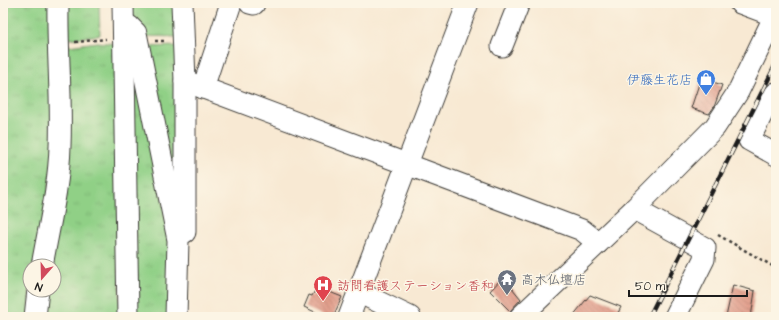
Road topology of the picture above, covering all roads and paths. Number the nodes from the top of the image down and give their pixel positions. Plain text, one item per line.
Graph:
1 (58, 3) edge
2 (182, 3) edge
3 (231, 3) edge
4 (468, 3) edge
5 (519, 3) edge
6 (740, 3) edge
7 (123, 12) edge
8 (775, 14) edge
9 (102, 39) dead end
10 (57, 45) junction
11 (502, 46) dead end
12 (194, 84) junction
13 (776, 92) edge
14 (715, 127) junction
15 (776, 155) edge
16 (406, 165) junction
17 (634, 209) junction
18 (714, 232) dead end
19 (598, 243) junction
20 (43, 258) edge
21 (776, 268) edge
22 (358, 292) junction
23 (37, 298) edge
24 (35, 317) edge
25 (128, 317) edge
26 (176, 317) edge
27 (188, 317) edge
28 (349, 317) edge
29 (410, 317) edge
30 (520, 317) edge
31 (675, 317) edge

1 - 10 street
2 - 12 street
3 - 12 street
4 - 16 street
5 - 11 street
6 - 8 street
7 - 25 street
7 - 26 street
8 - 14 street
9 - 10 path
10 - 20 street
12 - 16 street
12 - 27 street
13 - 14 street
13 - 15 street
14 - 17 street
16 - 19 street
16 - 22 street
17 - 19 street
17 - 31 street
18 - 21 path
19 - 30 street
22 - 28 street
22 - 29 street
23 - 24 street

